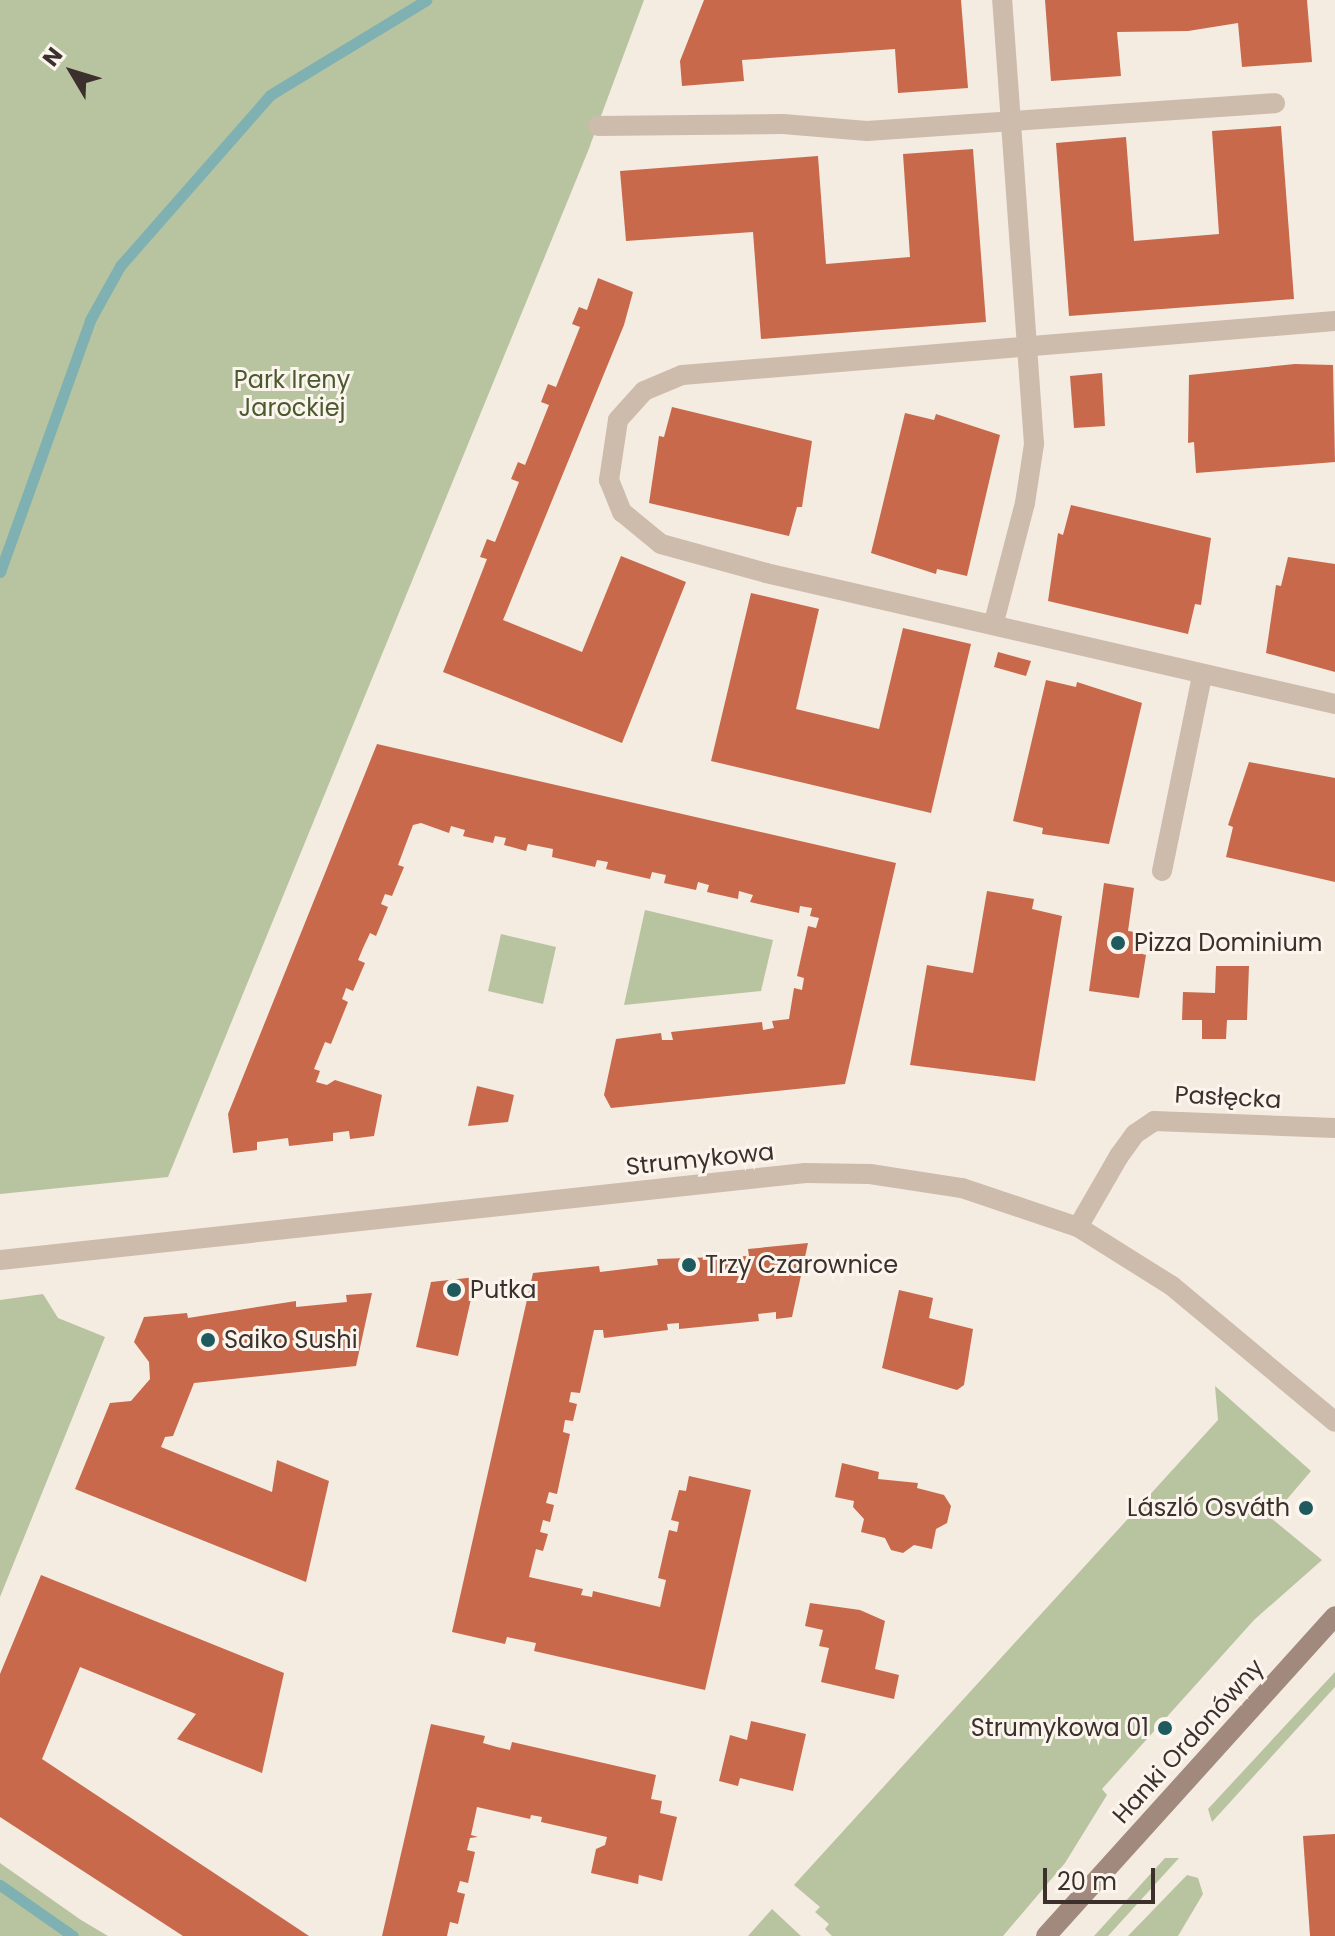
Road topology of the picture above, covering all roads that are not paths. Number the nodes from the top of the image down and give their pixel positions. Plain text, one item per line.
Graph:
1 (1002, 0) edge
2 (1275, 103) dead end
3 (1013, 124) junction
4 (598, 126) dead end
5 (1335, 321) edge
6 (1026, 346) junction
7 (994, 622) junction
8 (1202, 676) junction
9 (1335, 704) edge
10 (1162, 871) dead end
11 (1335, 1128) edge
12 (1078, 1227) junction
13 (0, 1260) edge
14 (1335, 1422) edge
15 (1335, 1616) edge
16 (1046, 1936) edge

1 - 3 street
2 - 3 street
3 - 4 street
3 - 6 street
5 - 6 street
6 - 7 street
6 - 7 street
7 - 8 street
8 - 9 street
8 - 10 street
11 - 12 street, Pasłęcka
12 - 13 street, Strumykowa
12 - 14 street, Strumykowa
15 - 16 street, Hanki Ordonówny

